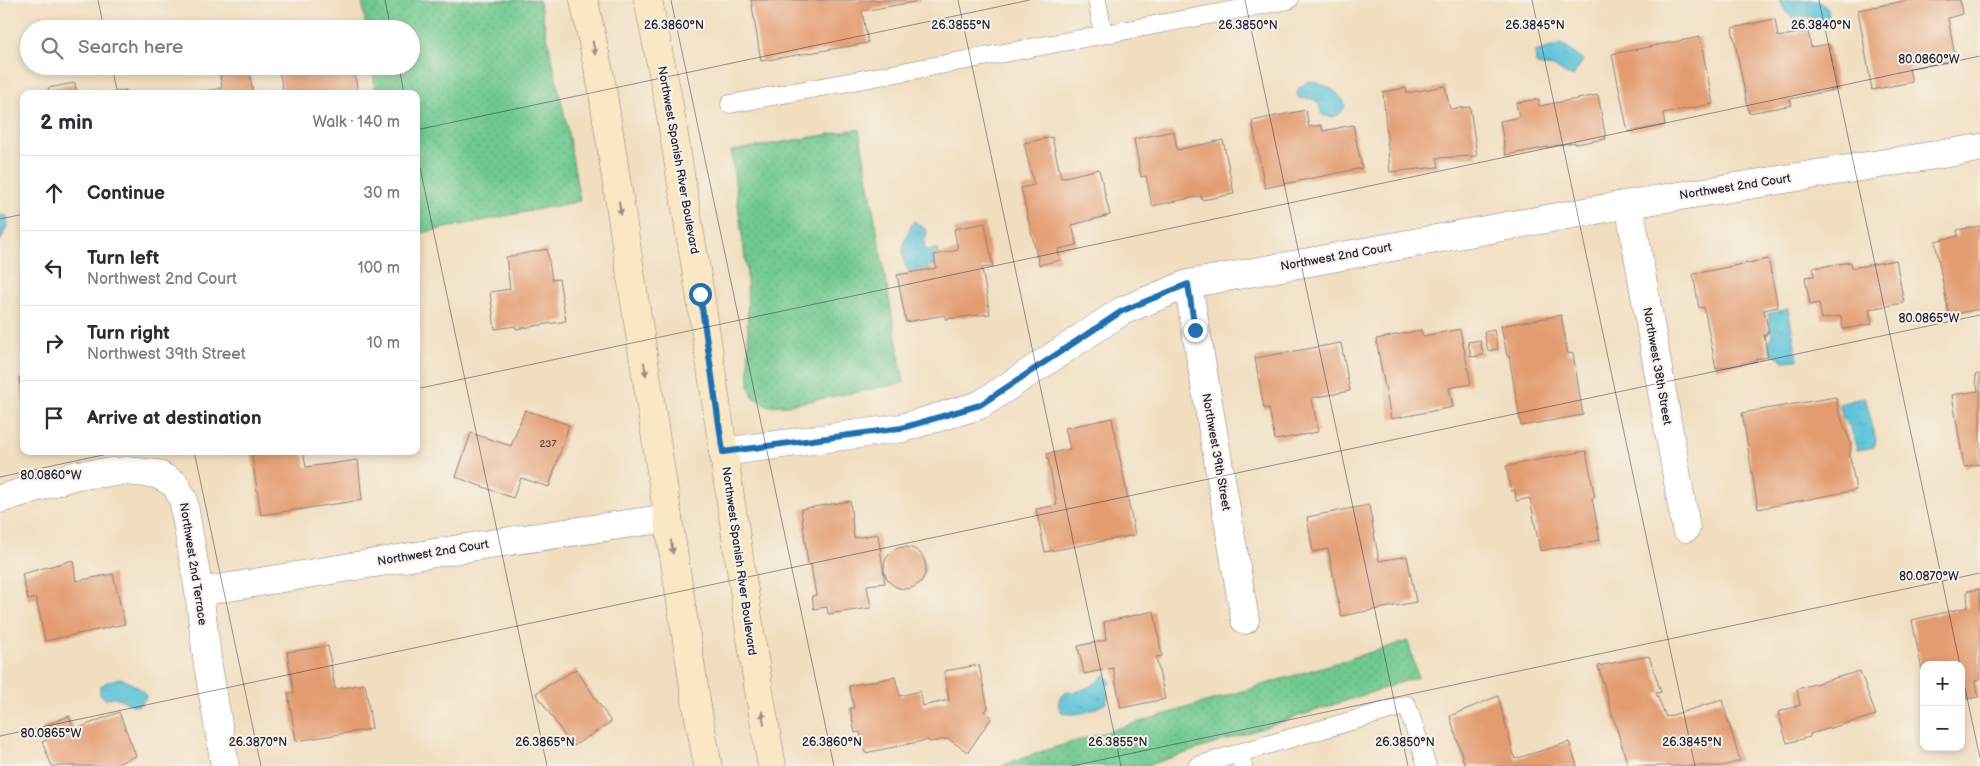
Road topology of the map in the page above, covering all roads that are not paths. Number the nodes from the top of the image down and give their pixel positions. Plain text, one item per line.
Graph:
1 (584, 0) edge
2 (648, 0) edge
3 (1097, 0) edge
4 (1289, 0) edge
5 (1103, 34) junction
6 (730, 104) dead end
7 (1980, 148) edge
8 (1629, 204) junction
9 (1188, 284) junction
10 (723, 452) junction
11 (0, 499) edge
12 (668, 518) junction
13 (1686, 528) dead end
14 (199, 592) junction
15 (1245, 620) dead end
16 (1241, 760) edge
17 (225, 766) edge
18 (708, 766) edge
19 (772, 766) edge
20 (1197, 766) edge
21 (1427, 766) edge

1 -> 12 main road
2 - 10 main road, Northwest Spanish River Boulevard
3 - 5 lane
4 - 5 lane
5 - 6 lane
7 - 8 street, Northwest 2nd Court
8 - 9 street, Northwest 2nd Court
8 - 13 street, Northwest 38th Street
9 - 10 street, Northwest 2nd Court
9 - 15 street, Northwest 39th Street
19 -> 10 main road, Northwest Spanish River Boulevard
11 - 14 street, Northwest 2nd Terrace
12 - 14 street, Northwest 2nd Court
12 -> 18 main road
14 - 17 street, Northwest 2nd Terrace
16 - 20 lane
16 - 21 lane

